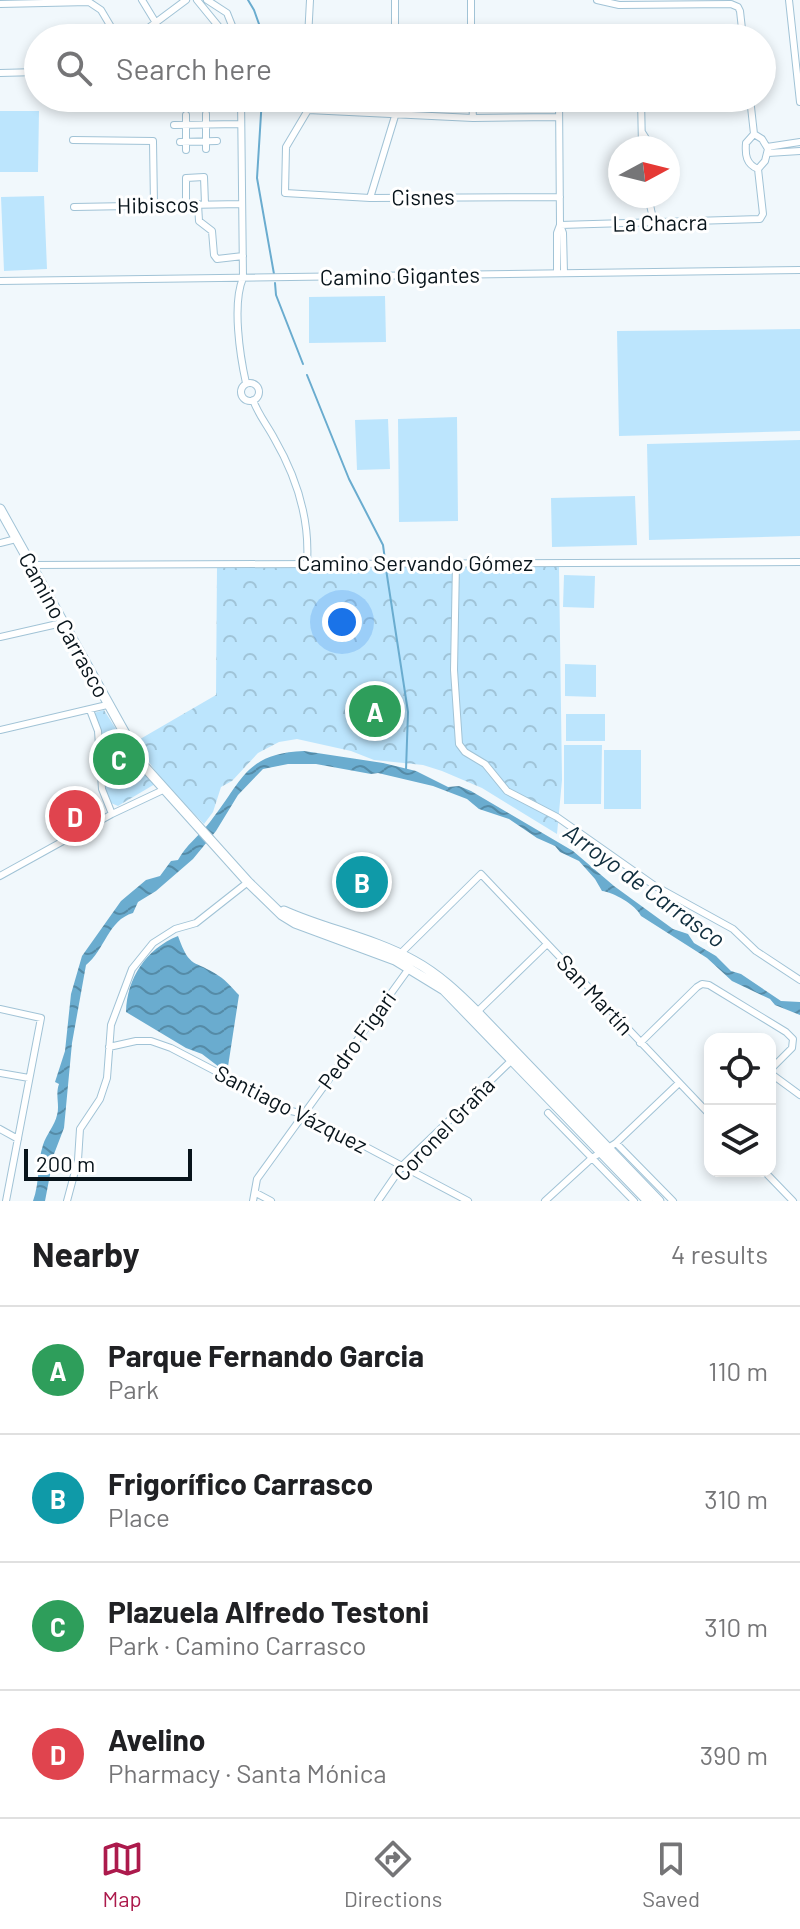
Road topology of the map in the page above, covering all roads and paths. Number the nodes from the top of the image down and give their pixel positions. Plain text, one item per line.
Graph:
1 (142, 0) edge
2 (186, 0) edge
3 (197, 0) edge
4 (207, 0) edge
5 (310, 0) edge
6 (395, 0) edge
7 (471, 0) edge
8 (597, 0) edge
9 (789, 0) edge
10 (0, 4) edge
11 (790, 16) junction
12 (800, 16) edge
13 (156, 23) joint
14 (110, 24) edge
15 (217, 24) edge
16 (231, 24) edge
17 (309, 24) edge
18 (395, 24) edge
19 (471, 24) edge
20 (741, 24) edge
21 (24, 72) edge
22 (0, 73) edge
23 (800, 102) edge
24 (241, 112) edge
25 (307, 112) edge
26 (337, 112) edge
27 (395, 112) edge
28 (473, 112) edge
29 (559, 112) edge
30 (641, 112) edge
31 (752, 112) edge
32 (206, 114) dead end
33 (186, 115) dead end
34 (395, 116) junction
35 (559, 117) junction
36 (473, 118) junction
37 (241, 124) junction
38 (174, 125) dead end
39 (186, 125) junction
40 (206, 125) junction
41 (642, 132) junction
42 (754, 134) junction
43 (642, 136) edge
44 (644, 136) edge
45 (73, 140) dead end
46 (217, 141) dead end
47 (183, 142) junction
48 (800, 142) edge
49 (206, 145) junction
50 (186, 150) dead end
51 (767, 150) junction
52 (800, 151) edge
53 (758, 169) junction
54 (560, 197) junction
55 (370, 198) junction
56 (202, 204) junction
57 (242, 204) junction
58 (154, 205) junction
59 (186, 205) junction
60 (74, 207) dead end
61 (651, 208) edge
62 (654, 223) junction
63 (560, 225) junction
64 (243, 256) junction
65 (800, 270) edge
66 (561, 273) junction
67 (243, 278) junction
68 (0, 281) edge
69 (246, 383) junction
70 (253, 400) junction
71 (0, 509) edge
72 (16, 539) junction
73 (0, 543) edge
74 (800, 562) edge
75 (307, 563) junction
76 (456, 563) junction
77 (31, 565) junction
78 (62, 623) junction
79 (0, 637) edge
80 (107, 705) junction
81 (90, 710) junction
82 (0, 730) edge
83 (163, 790) junction
84 (112, 814) junction
85 (1, 876) edge
86 (248, 882) junction
87 (0, 887) edge
88 (547, 944) junction
89 (397, 957) junction
90 (412, 964) junction
91 (800, 980) edge
92 (0, 1009) edge
93 (477, 1012) junction
94 (640, 1043) junction
95 (109, 1047) junction
96 (513, 1059) junction
97 (776, 1065) edge
98 (0, 1073) edge
99 (776, 1077) edge
100 (29, 1078) junction
101 (679, 1083) junction
102 (800, 1095) edge
103 (704, 1109) edge
104 (548, 1113) dead end
105 (304, 1114) junction
106 (0, 1129) edge
107 (18, 1139) junction
108 (604, 1150) junction
109 (402, 1166) junction
110 (770, 1177) edge
111 (256, 1193) junction
112 (6, 1201) edge
113 (67, 1201) edge
114 (253, 1201) edge
115 (271, 1201) edge
116 (378, 1201) edge
117 (468, 1201) edge
118 (545, 1201) edge
119 (634, 1201) edge
120 (648, 1201) edge
121 (659, 1201) edge
122 (673, 1201) edge
123 (793, 1201) edge

1 - 13 street
2 - 13 street
3 - 15 street
4 - 16 street
5 - 17 street
6 - 18 street
7 - 19 street
8 - 20 street
9 - 11 street
10 - 14 street
11 - 12 street
11 - 23 street
21 - 22 street
24 - 37 street
25 - 55 street, Cisnes
26 - 34 street
27 - 34 street
28 - 36 street
29 - 35 street
30 - 41 street
31 - 42 street
32 - 40 street
33 - 39 street
34 - 36 street
34 - 55 street
35 - 36 street
35 - 54 street
37 - 40 street
37 - 57 street
38 - 39 street
39 - 40 street
39 - 47 street
40 - 49 street
41 - 43 street
41 - 44 street
42 - 51 street
42 - 53 street
45 - 58 street
46 - 49 street
47 - 49 street
47 - 50 street
48 - 51 street
51 - 52 street
51 - 53 street
53 - 62 street, La Chacra
54 - 55 street, Cisnes
54 - 63 street
56 - 57 street, Hibiscos
56 - 59 street, Hibiscos
56 - 59 street
56 - 64 street
57 - 64 street
58 - 59 street, Hibiscos
58 - 60 street, Hibiscos
61 - 62 street
62 - 63 street, La Chacra
63 - 66 street
64 - 67 street
65 - 66 street, Camino Gigantes
66 - 67 street, Camino Gigantes
67 - 68 street, Camino Gigantes
67 - 69 street
69 - 70 street
69 - 70 street
70 - 75 street
71 - 72 main road, Camino Carrasco
72 - 73 street
72 - 77 main road, Camino Carrasco
74 - 76 street, Camino Servando Gómez
75 - 76 street, Camino Servando Gómez
75 - 77 street, Camino Servando Gómez
76 - 91 street
77 - 78 main road, Camino Carrasco
78 - 79 street
78 - 80 main road, Camino Carrasco
80 - 81 street
80 - 83 main road, Camino Carrasco
81 - 82 street
81 - 84 street
83 - 84 street
83 - 86 main road, Camino Carrasco
84 - 85 street
85 - 87 street
86 - 89 main road, Camino Carrasco
86 - 95 street
88 - 89 street, San Martín
88 - 93 street
88 - 94 street, San Martín
89 - 90 main road
90 - 93 main road
90 - 96 main road
90 - 105 street, Pedro Figari
92 - 100 street
93 - 108 main road
94 - 97 street
94 - 101 street, San Martín
95 - 105 street, Santiago Vázquez
95 - 113 street
96 - 108 main road
96 - 109 street, Coronel Graña
98 - 100 street
99 - 102 street
100 - 107 street
101 - 103 street, San Martín
101 - 108 street
104 - 108 street
105 - 109 street, Santiago Vázquez
105 - 111 street, Pedro Figari
106 - 107 street
107 - 112 street
108 - 118 street
108 - 119 street
108 - 120 main road
108 - 121 main road
108 - 122 street
109 - 116 street, Coronel Graña
109 - 117 street, Santiago Vázquez
110 - 123 street
111 - 114 street, Pedro Figari
111 - 115 street

